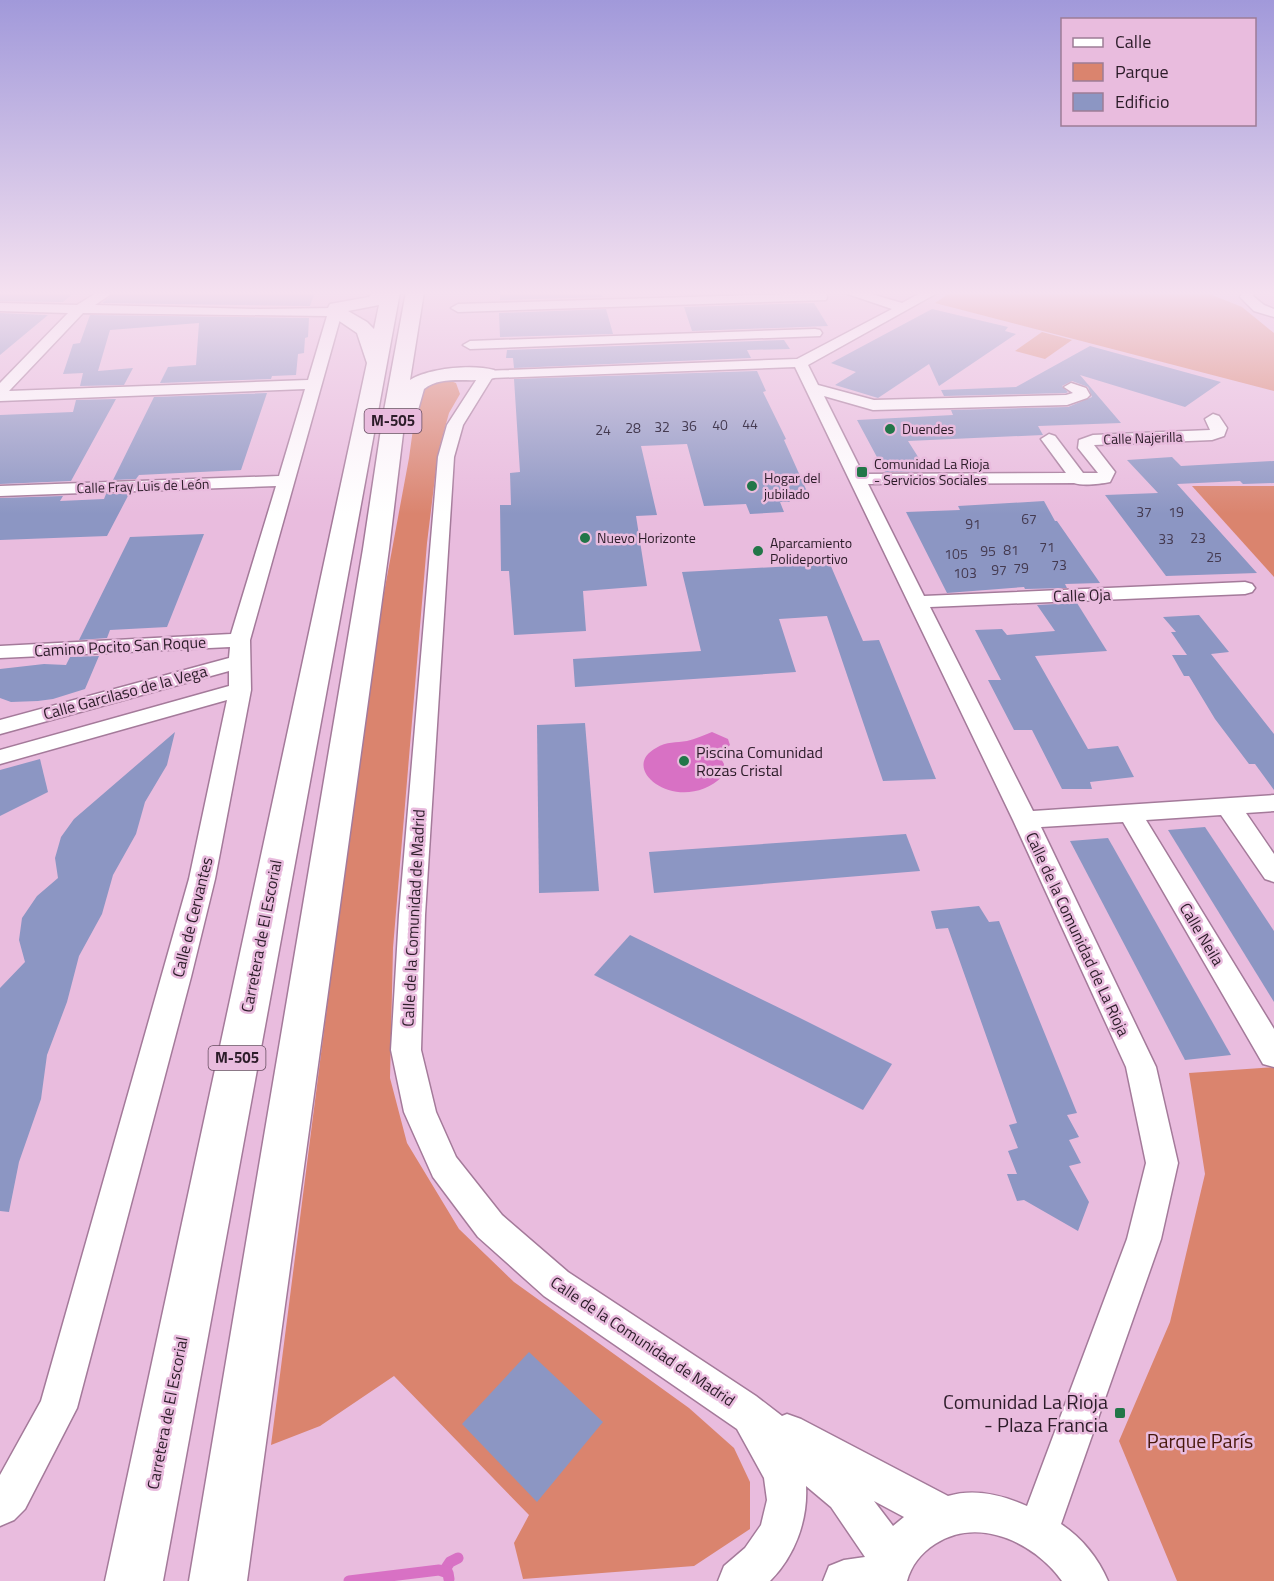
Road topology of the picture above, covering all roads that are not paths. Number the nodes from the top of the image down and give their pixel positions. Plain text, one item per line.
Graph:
1 (24, 366) edge
2 (319, 366) edge
3 (375, 366) edge
4 (403, 366) edge
5 (424, 366) edge
6 (453, 366) edge
7 (461, 366) edge
8 (477, 366) edge
9 (801, 366) edge
10 (314, 384) junction
11 (812, 388) junction
12 (1, 390) edge
13 (1042, 401) junction
14 (1214, 419) dead end
15 (1049, 439) dead end
16 (856, 478) junction
17 (1080, 480) junction
18 (287, 481) junction
19 (0, 491) edge
20 (376, 549) junction
21 (1245, 588) dead end
22 (919, 602) junction
23 (240, 651) junction
24 (0, 652) edge
25 (240, 690) junction
26 (6, 725) edge
27 (9, 754) edge
28 (1274, 803) edge
29 (1228, 806) junction
30 (1130, 813) junction
31 (1025, 820) junction
32 (1274, 873) edge
33 (1274, 1054) edge
34 (743, 1409) junction
35 (161, 1448) junction
36 (0, 1506) edge
37 (944, 1515) junction
38 (1038, 1532) junction
39 (888, 1572) edge
40 (129, 1581) edge
41 (134, 1581) edge
42 (218, 1581) edge
43 (740, 1581) edge
44 (844, 1581) edge
45 (1088, 1581) edge

1 - 12 street
2 - 10 street, Calle de Cervantes
3 - 35 highway, Carretera de El Escorial / M-505
4 - 20 highway, M-505
5 - 6 highway
7 - 20 highway, M-505
8 - 34 street, Calle de la Comunidad de Madrid
9 - 11 street, Calle de la Comunidad de La Rioja
10 - 12 street
10 - 18 street, Calle de Cervantes
11 - 13 street
11 - 16 street, Calle de la Comunidad de La Rioja
13 - 13 street
14 - 17 street, Calle Najerilla
15 - 17 street
16 - 17 street, Calle Najerilla
16 - 22 street, Calle de la Comunidad de La Rioja
18 - 19 street, Calle Fray Luis de León
18 - 23 street, Calle de Cervantes
20 - 42 highway, M-505
21 - 22 street, Calle Oja
22 - 31 street, Calle de la Comunidad de La Rioja
23 - 24 street, Camino Pocito San Roque
23 - 25 street, Calle de Cervantes
23 - 26 street, Calle Garcilaso de la Vega
25 - 27 street, Calle Garcilaso de la Vega
25 - 36 street, Calle de Cervantes
26 - 27 street, Calle Garcilaso de la Vega
28 - 29 street
29 - 30 street
29 - 32 street
30 - 31 street
30 - 33 street, Calle Neila
31 - 38 street, Calle de la Comunidad de La Rioja
34 - 37 street, Calle de la Comunidad de Madrid
34 - 39 street, Calle de la Comunidad de Madrid
34 - 43 street, Calle de la Comunidad de Madrid
35 - 40 highway
35 - 41 highway, Carretera de El Escorial / M-505
37 - 38 street
37 - 39 street
38 - 45 street
39 - 44 street

